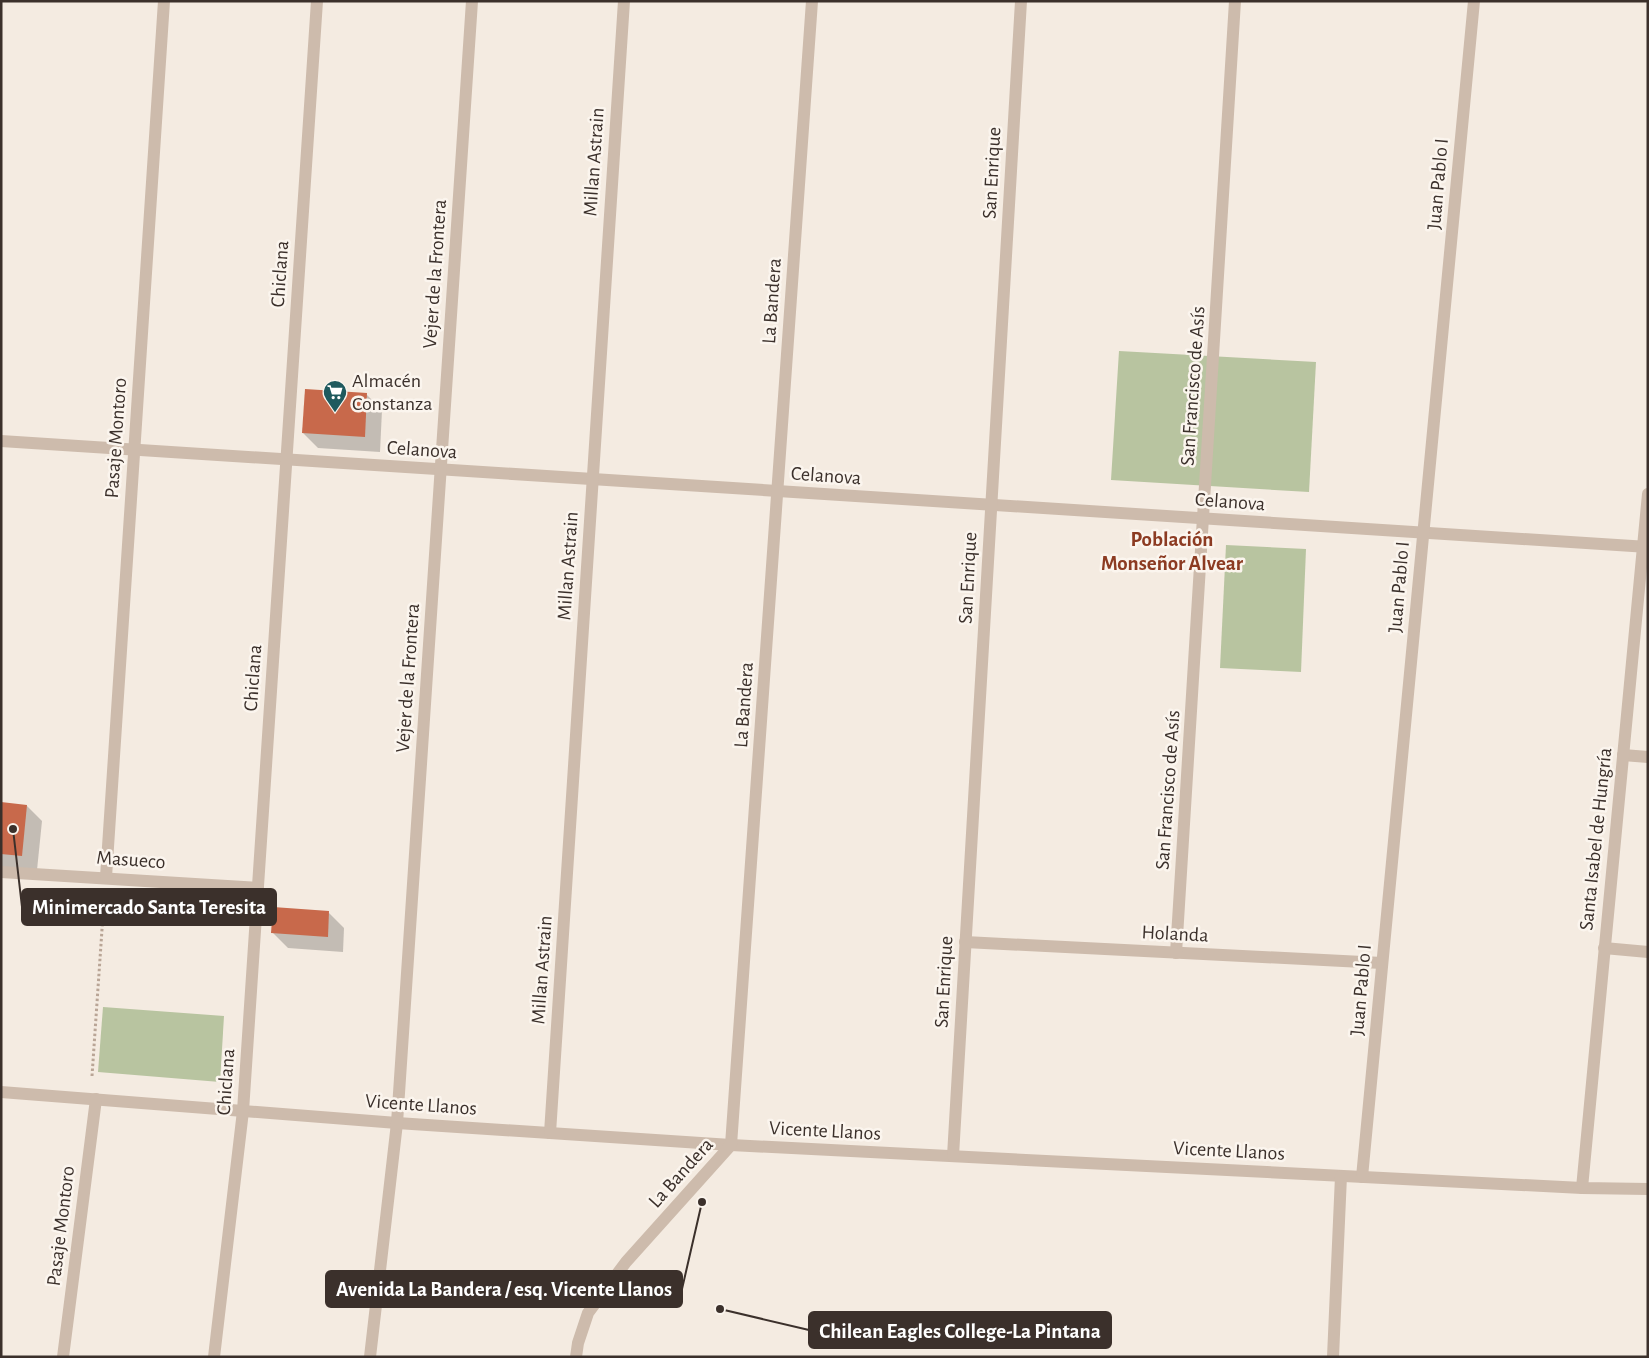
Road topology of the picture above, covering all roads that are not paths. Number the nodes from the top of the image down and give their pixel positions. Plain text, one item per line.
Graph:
1 (164, 1) edge
2 (317, 1) edge
3 (472, 1) edge
4 (624, 1) edge
5 (812, 1) edge
6 (1021, 1) edge
7 (1235, 1) edge
8 (1474, 1) edge
9 (1, 441) edge
10 (134, 450) junction
11 (286, 460) junction
12 (441, 470) junction
13 (593, 480) junction
14 (777, 491) junction
15 (1648, 494) edge
16 (991, 505) junction
17 (1203, 519) junction
18 (1423, 533) junction
19 (1645, 547) edge
20 (1623, 755) junction
21 (1648, 757) edge
22 (1, 872) edge
23 (106, 877) junction
24 (258, 888) junction
25 (965, 942) junction
26 (1604, 948) junction
27 (1648, 952) edge
28 (1176, 953) junction
29 (1382, 963) junction
30 (1, 1092) edge
31 (96, 1099) junction
32 (243, 1111) junction
33 (397, 1123) junction
34 (550, 1133) junction
35 (731, 1145) junction
36 (953, 1156) junction
37 (1341, 1176) junction
38 (1362, 1177) junction
39 (1582, 1188) junction
40 (1648, 1189) edge
41 (63, 1357) edge
42 (214, 1357) edge
43 (370, 1357) edge
44 (576, 1357) edge
45 (1333, 1357) edge

1 - 10 street, Pasaje Montoro
2 - 11 street, Chiclana
3 - 12 street, Vejer de la Frontera
4 - 13 street, Millan Astrain
5 - 14 street, La Bandera
6 - 16 street, San Enrique
7 - 17 street, San Francisco de Asís
8 - 18 street, Juan Pablo I
9 - 10 street, Celanova
10 - 11 street, Celanova
10 - 23 street, Pasaje Montoro
11 - 12 street, Celanova
11 - 24 street, Chiclana
12 - 13 street, Celanova
12 - 33 street, Vejer de la Frontera
13 - 14 street, Celanova
13 - 34 street, Millan Astrain
14 - 16 street, Celanova
14 - 35 street, La Bandera
15 - 19 street, Santa Isabel de Hungría
16 - 17 street, Celanova
16 - 25 street, San Enrique
17 - 18 street, Celanova
17 - 28 street, San Francisco de Asís
18 - 19 street, Celanova
18 - 29 street, Juan Pablo I
19 - 20 street, Santa Isabel de Hungría
20 - 21 street
20 - 26 street, Santa Isabel de Hungría
22 - 23 street, Masueco
23 - 24 street, Masueco
24 - 32 street, Chiclana
25 - 28 street, Holanda
25 - 36 street, San Enrique
26 - 27 street
26 - 39 street, Santa Isabel de Hungría
28 - 29 street, Holanda
29 - 38 street, Juan Pablo I
30 - 31 street, Vicente Llanos
31 - 32 street, Vicente Llanos
31 - 41 street, Pasaje Montoro
32 - 33 street, Vicente Llanos
32 - 42 street, Chiclana
33 - 34 street, Vicente Llanos
33 - 43 street, Vejer de la Frontera
34 - 35 street, Vicente Llanos
35 - 36 street, Vicente Llanos
35 - 44 street, La Bandera
36 - 37 street, Vicente Llanos
37 - 38 street, Vicente Llanos
37 - 45 street
38 - 39 street, Vicente Llanos
39 - 40 street, Vicente Llanos

